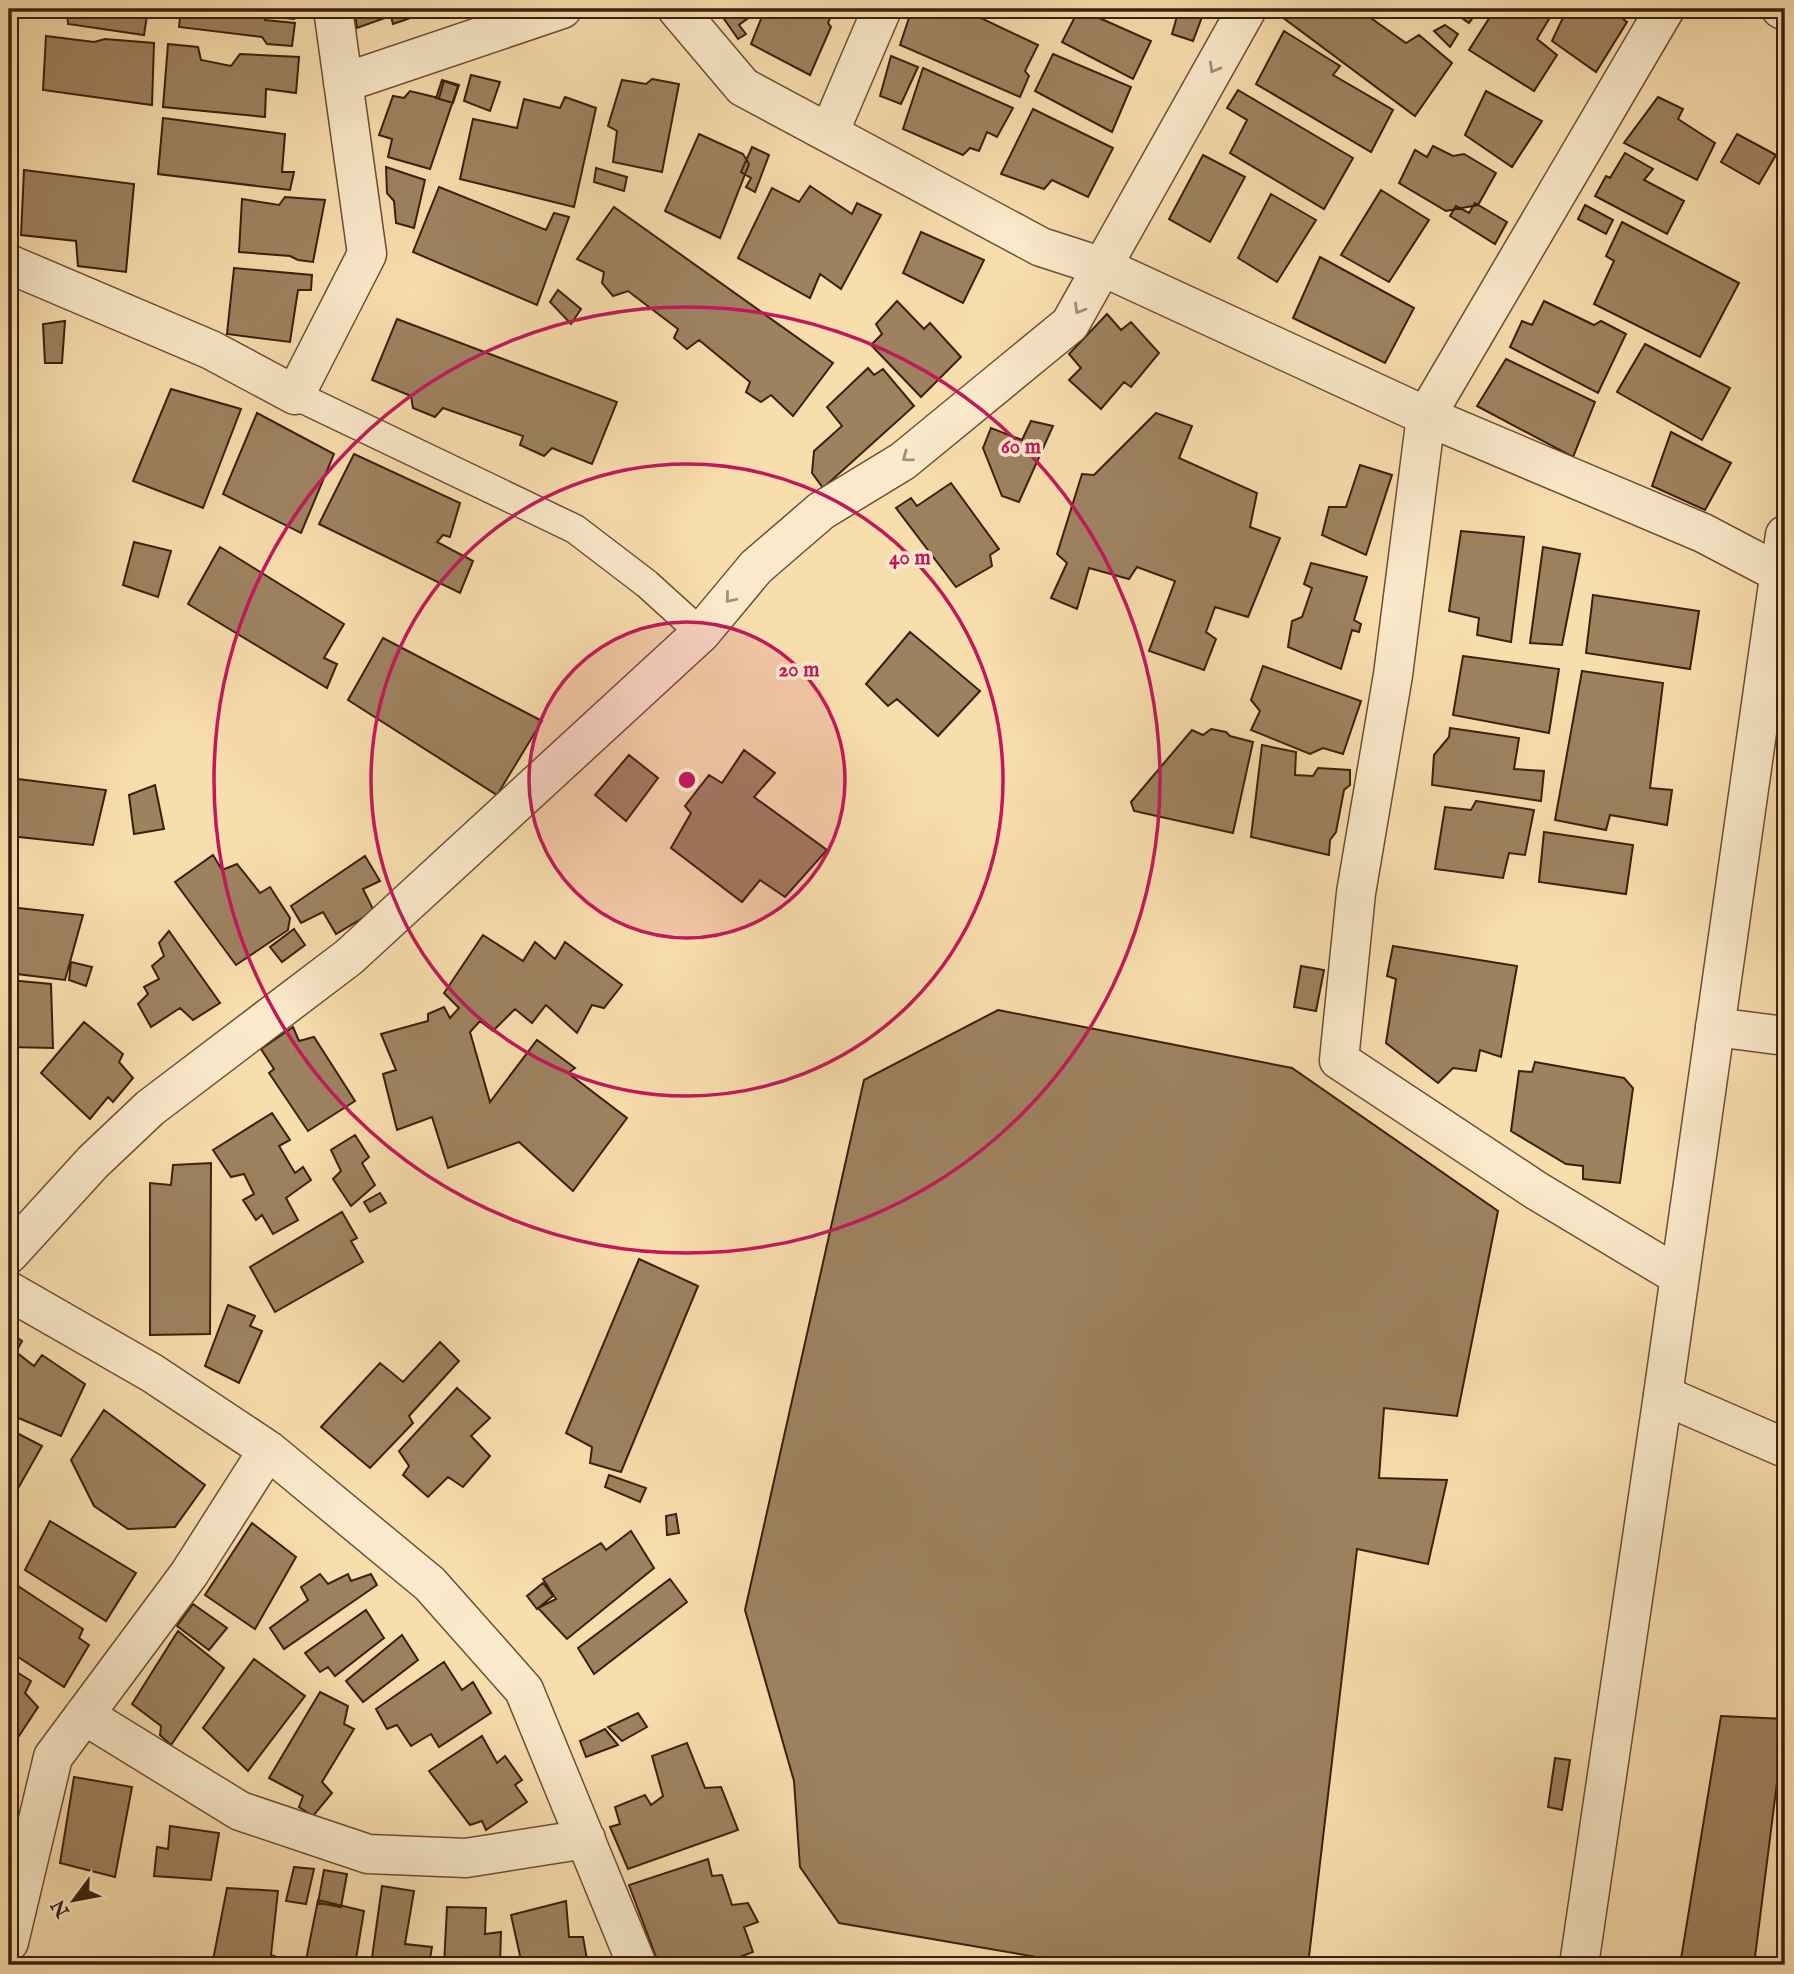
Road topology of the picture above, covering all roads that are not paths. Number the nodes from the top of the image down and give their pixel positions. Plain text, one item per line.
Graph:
1 (333, 9) edge
2 (562, 9) edge
3 (677, 9) edge
4 (882, 9) edge
5 (1247, 9) edge
6 (1665, 9) edge
7 (343, 83) junction
8 (829, 133) junction
9 (9, 264) edge
10 (1103, 268) junction
11 (295, 394) junction
12 (1426, 416) junction
13 (1785, 535) edge
14 (1782, 575) edge
15 (701, 633) junction
16 (1715, 1027) junction
17 (1785, 1035) edge
18 (9, 1254) edge
19 (1679, 1276) junction
20 (9, 1291) edge
21 (1663, 1395) junction
22 (1785, 1448) edge
23 (268, 1450) junction
24 (84, 1715) junction
25 (586, 1839) junction
26 (9, 1941) edge
27 (637, 1965) edge
28 (1578, 1965) edge

1 - 7 street
2 - 7 street
3 - 8 street
4 - 8 street
5 -> 10 street
6 - 12 street
7 - 11 street
8 - 10 street
9 - 11 street
10 - 12 street
10 -> 15 street
11 - 15 lane
12 - 14 street
12 - 19 street
13 - 14 street
14 - 16 street
15 - 18 street
16 - 17 street
16 - 19 street
19 - 21 street
20 - 23 street
21 - 22 street
21 - 28 street
23 - 24 street
23 - 25 street
24 - 25 street
24 - 26 street
25 - 27 street

